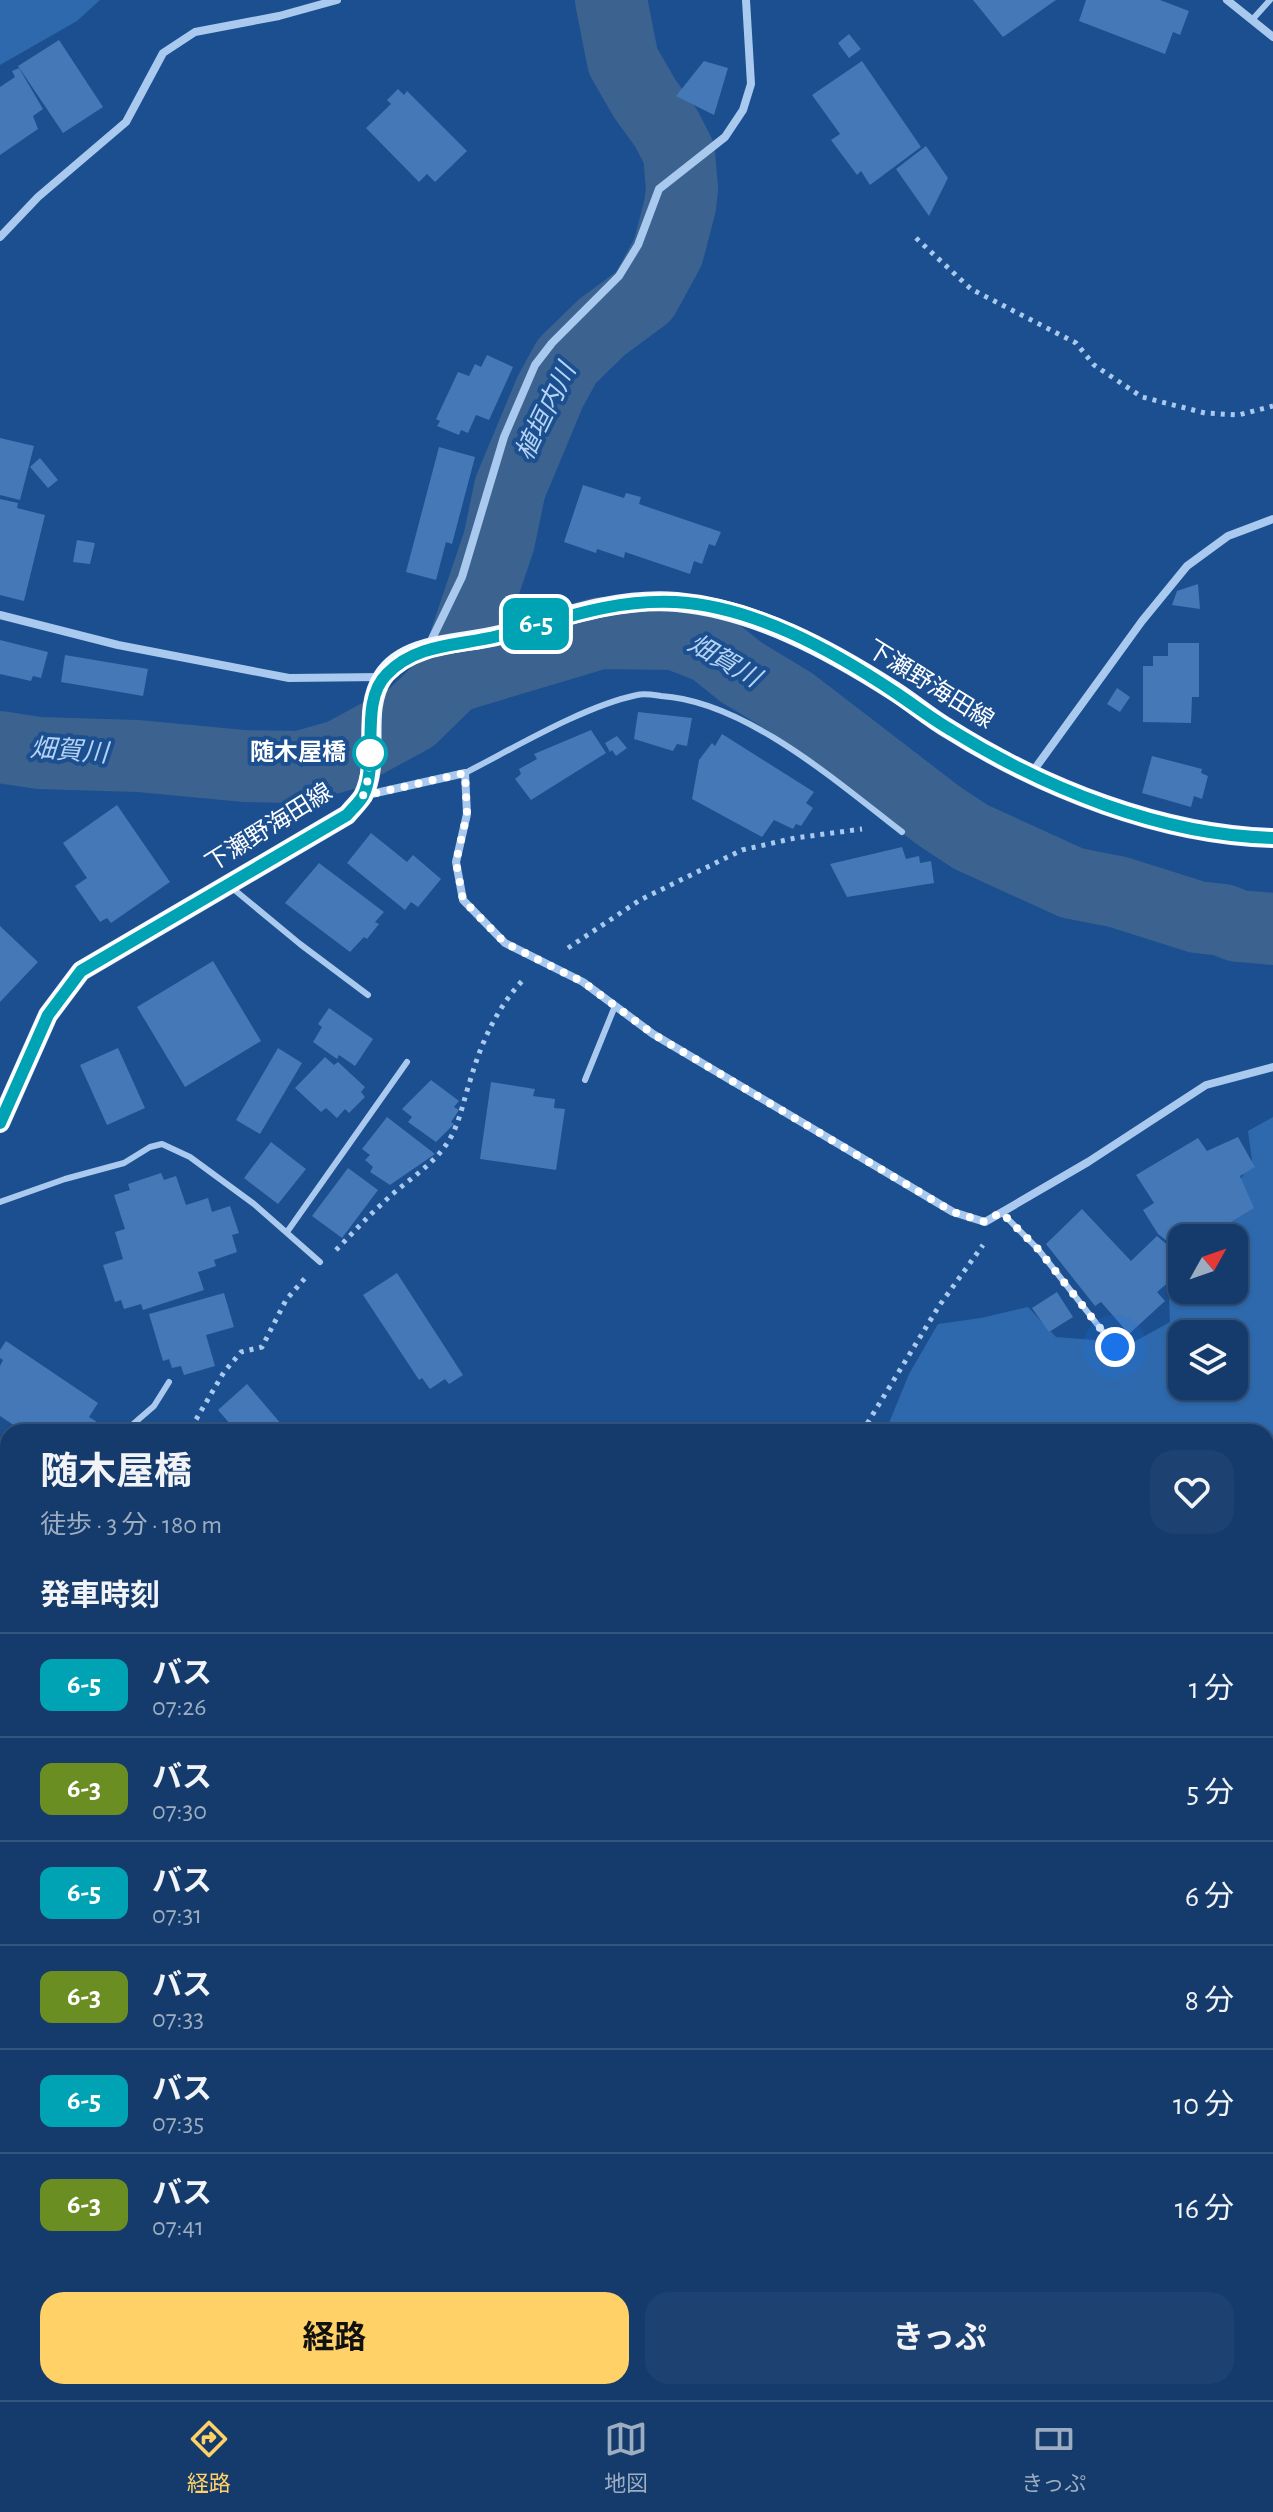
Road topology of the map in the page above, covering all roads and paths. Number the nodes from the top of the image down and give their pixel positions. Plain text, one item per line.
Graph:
1 (337, 0) edge
2 (746, 0) edge
3 (1227, 0) edge
4 (1270, 0) edge
5 (1252, 20) junction
6 (1273, 37) edge
7 (0, 237) edge
8 (916, 238) dead end
9 (1273, 406) edge
10 (1273, 519) edge
11 (0, 615) edge
12 (426, 649) junction
13 (383, 677) junction
14 (465, 773) junction
15 (1030, 776) junction
16 (363, 796) junction
17 (902, 832) dead end
18 (1273, 838) edge
19 (228, 884) junction
20 (368, 995) dead end
21 (615, 1006) junction
22 (407, 1062) dead end
23 (1273, 1067) edge
24 (585, 1080) dead end
25 (0, 1123) edge
26 (0, 1202) edge
27 (1001, 1212) junction
28 (985, 1222) junction
29 (287, 1232) junction
30 (320, 1262) joint
31 (1115, 1347) dead end
32 (169, 1382) dead end
33 (133, 1424) edge
34 (193, 1424) edge
35 (867, 1424) edge

1 - 7 street
2 - 12 street
3 - 5 street
4 - 5 lane
5 - 6 street
8 - 9 path
10 - 15 street
11 - 13 street
12 - 13 main road, 下瀬野海田線
12 - 15 main road, 下瀬野海田線
13 - 16 main road, 下瀬野海田線
14 - 16 street
14 - 17 lane
14 - 21 street
15 - 18 main road, 下瀬野海田線
16 - 19 main road, 下瀬野海田線
19 - 20 lane
19 - 25 main road, 下瀬野海田線
21 - 24 lane
21 - 28 street
22 - 29 lane
23 - 27 street
26 - 29 lane
27 - 28 street
27 - 31 lane
28 - 35 path
29 - 30 lane
30 - 34 path
32 - 33 lane

